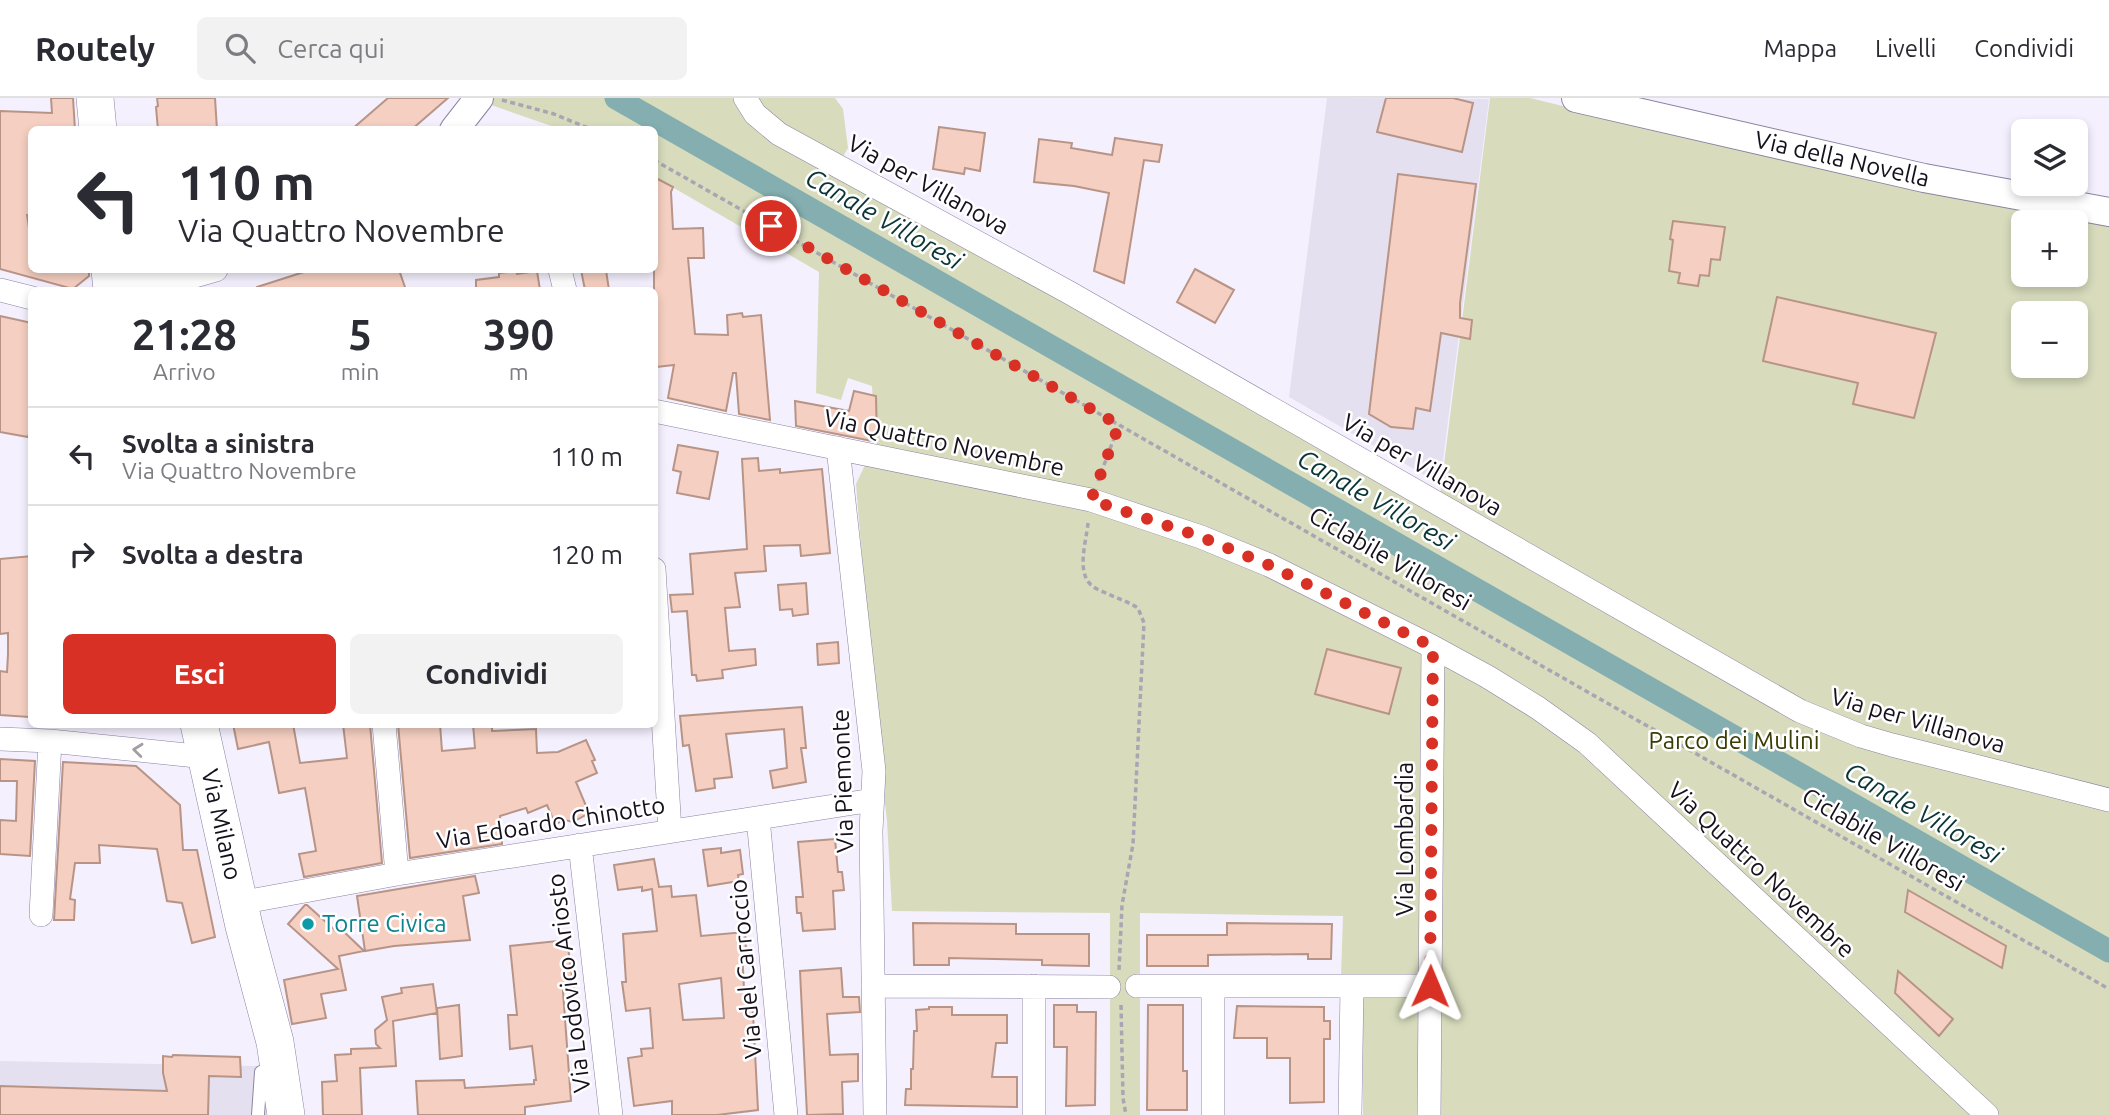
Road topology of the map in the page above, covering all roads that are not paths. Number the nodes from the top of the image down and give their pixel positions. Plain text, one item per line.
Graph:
1 (95, 98) edge
2 (479, 98) edge
3 (745, 98) edge
4 (1576, 98) edge
5 (98, 126) edge
6 (457, 126) edge
7 (2109, 212) edge
8 (153, 273) edge
9 (206, 273) edge
10 (132, 287) edge
11 (156, 287) edge
12 (0, 290) edge
13 (28, 297) edge
14 (658, 412) edge
15 (838, 448) junction
16 (658, 634) edge
17 (1433, 647) junction
18 (384, 728) edge
19 (0, 739) edge
20 (50, 741) junction
21 (203, 741) edge
22 (873, 800) junction
23 (2109, 800) edge
24 (758, 818) junction
25 (670, 831) junction
26 (580, 845) junction
27 (397, 874) junction
28 (241, 914) junction
29 (41, 915) dead end
30 (873, 986) junction
31 (1034, 986) junction
32 (1213, 986) junction
33 (1352, 986) junction
34 (1430, 986) junction
35 (261, 1072) junction
36 (258, 1115) edge
37 (266, 1115) edge
38 (286, 1115) edge
39 (611, 1115) edge
40 (786, 1115) edge
41 (875, 1115) edge
42 (1034, 1115) edge
43 (1213, 1115) edge
44 (1350, 1115) edge
45 (1429, 1115) edge
46 (1987, 1115) edge

1 - 5 main road
2 - 6 street
3 - 23 street, Via per Villanova
4 - 7 street, Via della Novella
8 - 10 street
9 - 11 street
12 - 13 street
14 - 15 street, Via Quattro Novembre
15 - 17 street, Via Quattro Novembre
15 - 22 street, Via Piemonte
16 - 25 street
17 - 34 street, Via Lombardia
17 - 46 street, Via Quattro Novembre
18 - 27 street
19 - 20 street
21 -> 20 street
20 - 29 street
21 - 28 main road, Via Milano
22 - 24 street, Via Edoardo Chinotto
22 - 30 street, Via Piemonte
24 - 25 street, Via Edoardo Chinotto
24 - 40 street, Via del Carroccio
25 - 26 street, Via Edoardo Chinotto
26 - 27 street, Via Edoardo Chinotto
26 - 39 street, Via Lodovico Ariosto
27 - 28 street, Via Edoardo Chinotto
28 - 35 main road, Via Milano
28 - 38 main road, Via Milano
30 - 31 street
30 - 41 street, Via Piemonte
31 - 32 street
31 - 42 street
32 - 33 street
32 - 43 street
33 - 34 street
33 - 44 street
34 - 45 street, Via Lombardia
35 - 36 lane
35 - 37 main road, Via Milano

